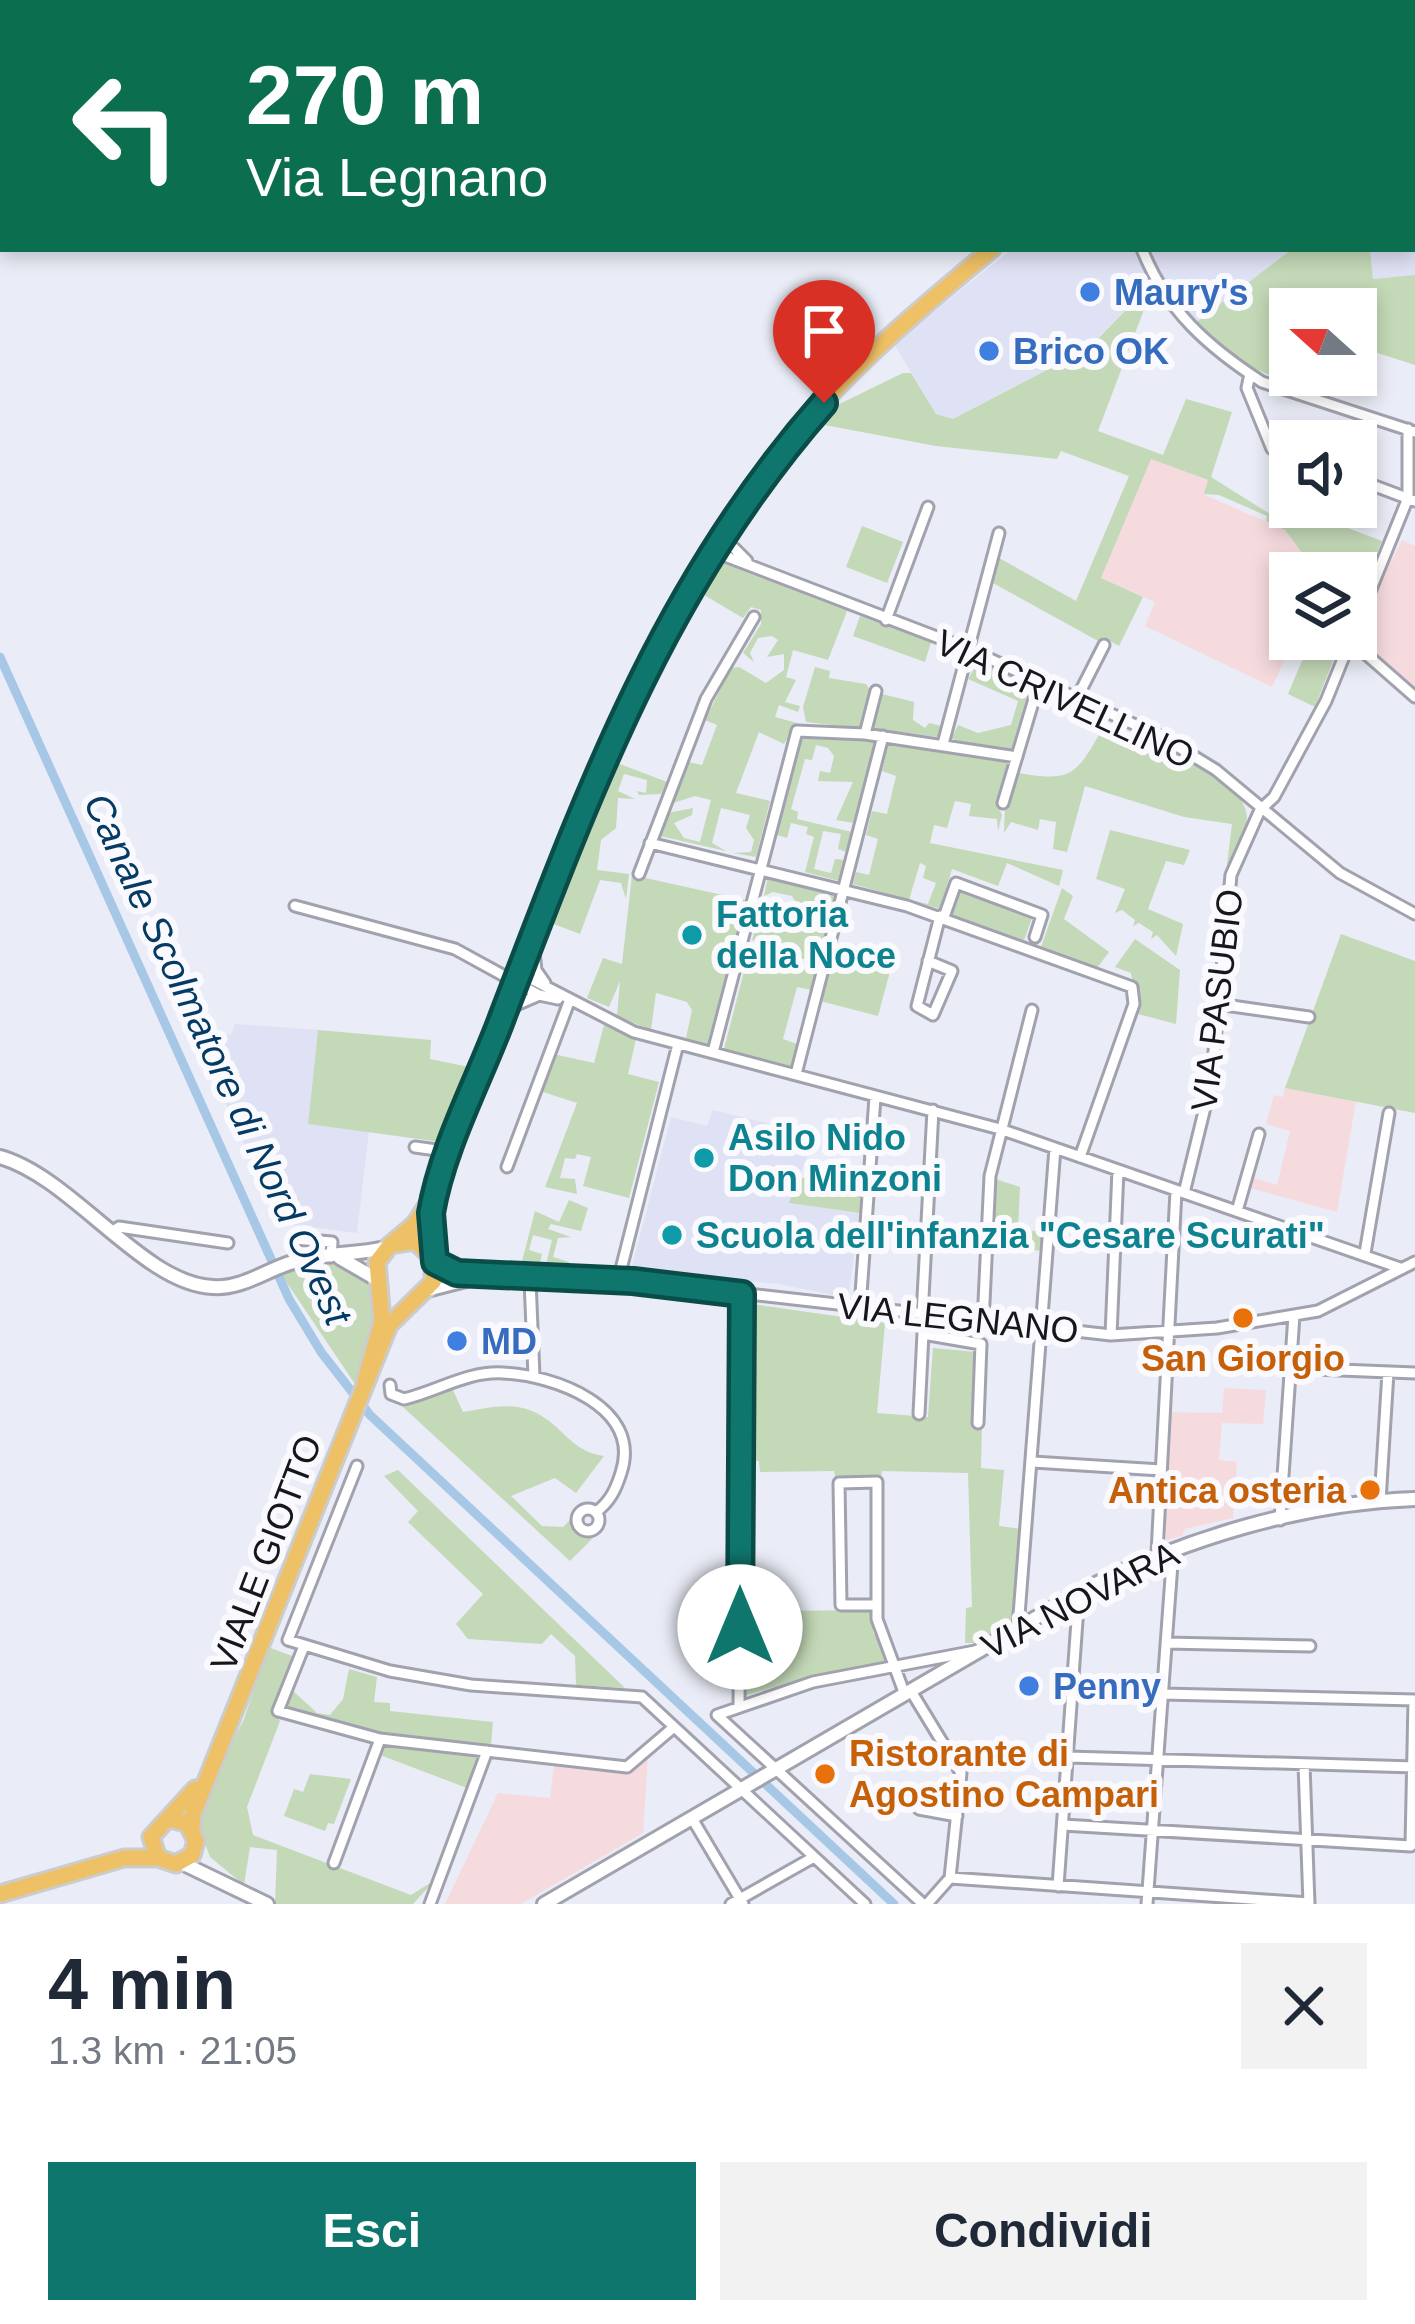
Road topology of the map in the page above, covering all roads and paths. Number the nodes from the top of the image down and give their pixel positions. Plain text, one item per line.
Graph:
1 (989, 252) edge
2 (1144, 252) edge
3 (1250, 374) junction
4 (1412, 430) edge
5 (1269, 441) edge
6 (1377, 487) edge
7 (1411, 499) edge
8 (928, 508) dead end
9 (731, 521) junction
10 (999, 533) dead end
11 (716, 544) junction
12 (734, 554) junction
13 (697, 575) junction
14 (1377, 578) edge
15 (754, 617) dead end
16 (886, 620) junction
17 (1105, 645) dead end
18 (968, 649) junction
19 (1341, 660) edge
20 (1373, 660) edge
21 (1040, 679) junction
22 (876, 691) dead end
23 (1078, 697) junction
24 (1415, 697) edge
25 (865, 734) junction
26 (883, 736) junction
27 (943, 744) junction
28 (1017, 757) junction
29 (1003, 803) dead end
30 (1260, 810) junction
31 (650, 843) junction
32 (760, 868) junction
33 (639, 874) dead end
34 (844, 890) junction
35 (295, 906) dead end
36 (1415, 914) edge
37 (942, 917) junction
38 (1035, 937) dead end
39 (533, 939) junction
40 (928, 961) junction
41 (517, 980) junction
42 (539, 995) junction
43 (559, 995) junction
44 (569, 1002) junction
45 (1218, 1004) junction
46 (1032, 1010) dead end
47 (1309, 1017) dead end
48 (499, 1027) junction
49 (678, 1044) junction
50 (713, 1052) junction
51 (796, 1074) junction
52 (875, 1097) junction
53 (933, 1110) junction
54 (1389, 1113) dead end
55 (1000, 1129) junction
56 (1259, 1134) dead end
57 (416, 1147) dead end
58 (1055, 1148) junction
59 (451, 1152) junction
60 (0, 1157) edge
61 (1080, 1157) junction
62 (507, 1167) dead end
63 (1118, 1170) junction
64 (1180, 1192) junction
65 (434, 1196) junction
66 (1237, 1211) junction
67 (113, 1231) junction
68 (294, 1239) dead end
69 (227, 1243) dead end
70 (387, 1247) junction
71 (1365, 1253) junction
72 (335, 1257) junction
73 (434, 1260) junction
74 (1415, 1262) edge
75 (1400, 1268) junction
76 (488, 1277) junction
77 (1379, 1278) junction
78 (530, 1280) junction
79 (617, 1281) junction
80 (379, 1282) junction
81 (742, 1294) junction
82 (420, 1296) junction
83 (860, 1308) junction
84 (1294, 1315) junction
85 (922, 1316) junction
86 (983, 1323) junction
87 (1045, 1329) junction
88 (1168, 1333) junction
89 (923, 1334) junction
90 (1112, 1335) junction
91 (1290, 1368) junction
92 (1388, 1372) junction
93 (1415, 1373) edge
94 (534, 1376) junction
95 (364, 1381) junction
96 (390, 1384) dead end
97 (919, 1414) dead end
98 (978, 1423) dead end
99 (1034, 1462) junction
100 (357, 1466) dead end
101 (1161, 1470) junction
102 (1415, 1499) edge
103 (1380, 1501) junction
104 (596, 1512) dead end
105 (1280, 1520) junction
106 (1173, 1547) junction
107 (1157, 1553) junction
108 (1079, 1593) junction
109 (876, 1605) junction
110 (1018, 1628) junction
111 (1166, 1643) junction
112 (304, 1646) junction
113 (1310, 1646) dead end
114 (980, 1649) junction
115 (897, 1666) junction
116 (908, 1693) junction
117 (1162, 1694) junction
118 (1415, 1700) edge
119 (739, 1706) junction
120 (674, 1726) junction
121 (380, 1739) junction
122 (222, 1746) junction
123 (487, 1751) junction
124 (1069, 1757) junction
125 (1158, 1760) junction
126 (1304, 1764) junction
127 (1414, 1767) edge
128 (773, 1771) junction
129 (744, 1788) junction
130 (920, 1809) dead end
131 (957, 1816) junction
132 (171, 1819) junction
133 (693, 1820) junction
134 (1063, 1825) junction
135 (1151, 1832) junction
136 (194, 1835) junction
137 (151, 1837) junction
138 (1308, 1841) junction
139 (814, 1857) junction
140 (124, 1858) junction
141 (158, 1858) junction
142 (182, 1863) junction
143 (334, 1863) dead end
144 (950, 1878) junction
145 (228, 1882) junction
146 (1058, 1886) junction
147 (0, 1894) edge
148 (1148, 1899) edge
149 (428, 1901) edge
150 (738, 1902) edge
151 (1309, 1903) edge
152 (267, 1904) edge
153 (544, 1904) edge
154 (865, 1904) edge
155 (925, 1904) edge

1 - 9 main road, VIALE GIOTTO
2 - 3 street
3 - 4 street
3 - 5 street
4 - 7 street
6 - 7 street
7 - 14 street
8 - 16 street
9 - 11 main road, VIALE GIOTTO
9 - 12 street
10 - 18 street
11 - 12 street, VIA CRIVELLINO
11 - 13 main road, VIALE GIOTTO
12 - 13 street
12 - 16 street, VIA CRIVELLINO
13 - 39 main road, VIALE GIOTTO
15 - 31 street
16 - 18 street, VIA CRIVELLINO
17 - 23 street
18 - 21 street, VIA CRIVELLINO
18 - 27 street
19 - 30 street, VIA PASUBIO
20 - 24 street
21 - 23 street, VIA CRIVELLINO
21 - 28 street
22 - 25 street
23 - 30 street, VIA CRIVELLINO
25 - 26 street
25 - 32 street
26 - 27 street
26 - 34 street
27 - 28 street
28 - 29 street
30 - 36 street, VIA CRIVELLINO
30 - 45 street, VIA PASUBIO
31 - 32 street
31 - 33 street
32 - 34 street
32 - 50 street
34 - 37 street
34 - 51 street
35 - 41 street
37 - 38 street
37 - 40 street
37 - 61 street
39 - 41 main road, VIALE GIOTTO
39 - 43 street
40 - 40 street
41 - 42 street
41 - 43 street
41 - 48 main road, VIALE GIOTTO
42 - 44 street
42 - 48 street
43 - 44 street
44 - 49 street
44 - 62 street
45 - 47 street
45 - 64 street, VIA PASUBIO
46 - 55 street
48 - 59 main road, VIALE GIOTTO
49 - 50 street
49 - 79 street
50 - 51 street
51 - 52 street
52 - 53 street
52 - 83 street
53 - 55 street
53 - 85 street
54 - 71 street
55 - 58 street
55 - 86 street
56 - 66 street
57 - 59 street
58 - 61 street
58 - 87 street
59 - 65 main road, VIALE GIOTTO
60 - 67 street
61 - 63 street
63 - 64 street
63 - 90 street
64 - 66 street
64 - 88 street, VIA PASUBIO
65 - 70 main road, VIALE GIOTTO
65 - 73 main road, VIALE GIOTTO
66 - 71 street
67 - 69 street
67 - 72 street
68 - 72 street
70 - 72 street
70 - 73 main road
70 - 80 main road, VIALE GIOTTO
71 - 75 street
71 - 77 street
72 - 80 street
73 - 76 street, VIA LEGNANO
73 - 82 main road, VIALE GIOTTO
74 - 75 street, VIA LEGNANO
75 - 77 street, VIA LEGNANO
76 - 78 street, VIA LEGNANO
76 - 82 street, VIA LEGNANO
77 - 84 street, VIA LEGNANO
78 - 79 street, VIA LEGNANO
78 - 94 street
79 - 81 street, VIA LEGNANO
80 - 82 main road
80 - 95 main road, VIALE GIOTTO
81 - 83 street, VIA LEGNANO
81 - 119 street
82 - 95 main road, VIALE GIOTTO
83 - 85 street, VIA LEGNANO
84 - 88 street, VIA LEGNANO
84 - 91 street
85 - 86 street, VIA LEGNANO
85 - 89 street
86 - 87 street, VIA LEGNANO
87 - 90 street, VIA LEGNANO
87 - 99 street
88 - 90 street, VIA LEGNANO
88 - 101 street, VIA PASUBIO
89 - 97 street
89 - 98 street
91 - 92 street
91 - 105 street
92 - 93 street
92 - 103 street
94 - 96 street
94 - 104 street
95 - 122 main road, VIALE GIOTTO
99 - 101 street
99 - 110 street
100 - 112 street
101 - 107 street, VIA PASUBIO
102 - 103 street, VIA NOVARA
103 - 105 street, VIA NOVARA
105 - 106 street, VIA NOVARA
106 - 107 street, VIA NOVARA
106 - 111 street
107 - 108 street, VIA NOVARA
108 - 110 street, VIA NOVARA
108 - 124 street
109 - 109 street
109 - 115 street
110 - 114 street, VIA NOVARA
111 - 113 street
111 - 117 street
112 - 120 street
112 - 121 street
114 - 115 street
114 - 116 street, VIA NOVARA
115 - 116 street
115 - 119 street
116 - 128 street, VIA NOVARA
116 - 131 street
117 - 118 street
117 - 125 street
118 - 127 street
119 - 128 street
120 - 123 street
120 - 129 street
121 - 123 street
121 - 143 street
122 - 132 main road, VIALE GIOTTO
122 - 136 main road, VIALE GIOTTO
123 - 149 street
124 - 125 street
124 - 134 street
125 - 126 street
125 - 135 street
126 - 127 street
126 - 138 street
127 - 138 street
128 - 129 street, VIA NOVARA
128 - 155 street
129 - 133 street, VIA NOVARA
129 - 139 street
130 - 131 street
131 - 144 street
132 - 136 main road
132 - 137 main road, VIALE GIOTTO
133 - 150 street
133 - 153 street, VIA NOVARA
134 - 135 street
134 - 146 street
135 - 138 street
135 - 148 street
136 - 142 main road, VIALE GIOTTO
136 - 145 street
137 - 140 main road, VIALE GIOTTO
137 - 141 main road
138 - 151 street
139 - 150 street
139 - 154 street
140 - 141 main road
140 - 147 main road
141 - 142 main road
142 - 145 street
144 - 146 street
144 - 155 street
145 - 152 street
146 - 148 street
148 - 151 street

